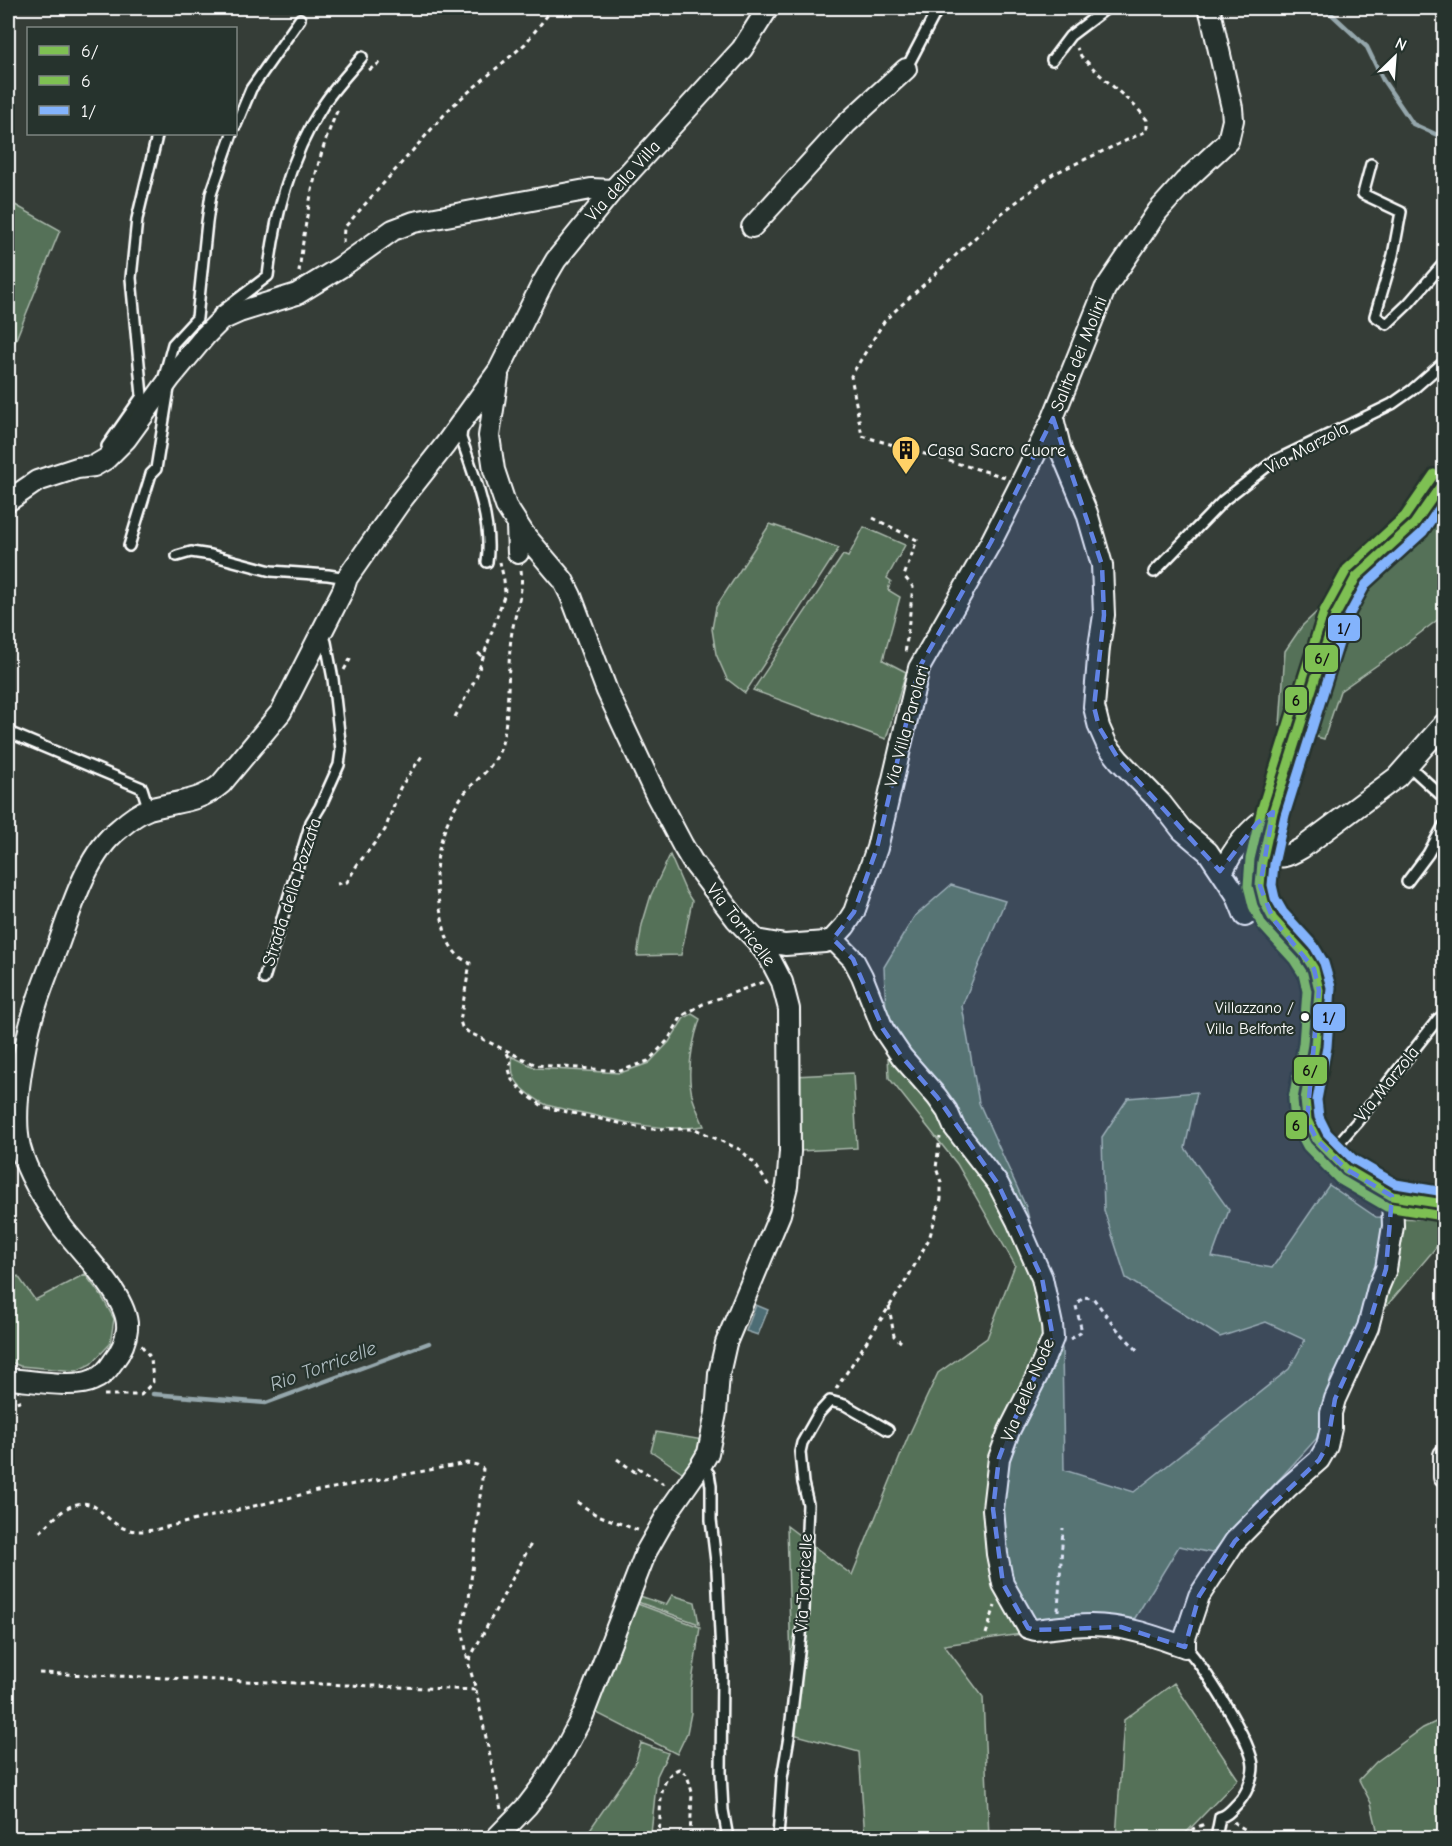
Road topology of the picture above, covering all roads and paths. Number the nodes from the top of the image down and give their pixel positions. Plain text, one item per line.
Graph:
1 (556, 8) edge
2 (768, 8) edge
3 (938, 8) edge
4 (1107, 8) edge
5 (1208, 8) edge
6 (300, 20) dead end
7 (1070, 36) junction
8 (362, 57) dead end
9 (1052, 60) dead end
10 (383, 61) dead end
11 (906, 69) joint
12 (361, 75) dead end
13 (340, 104) dead end
14 (237, 123) edge
15 (232, 135) edge
16 (157, 136) dead end
17 (1371, 164) dead end
18 (613, 190) junction
19 (752, 227) dead end
20 (1444, 263) edge
21 (341, 267) junction
22 (297, 294) junction
23 (212, 329) junction
24 (1444, 362) edge
25 (499, 370) junction
26 (166, 384) junction
27 (1053, 418) junction
28 (463, 420) junction
29 (87, 467) junction
30 (1444, 481) edge
31 (1021, 483) junction
32 (8, 501) edge
33 (873, 518) dead end
34 (517, 525) junction
35 (129, 546) dead end
36 (490, 548) junction
37 (518, 553) joint
38 (177, 556) dead end
39 (487, 562) dead end
40 (1154, 572) dead end
41 (347, 578) junction
42 (494, 611) dead end
43 (498, 613) junction
44 (321, 633) junction
45 (478, 653) dead end
46 (483, 657) junction
47 (919, 668) junction
48 (455, 717) dead end
49 (1444, 724) edge
50 (8, 732) edge
51 (424, 753) dead end
52 (1408, 765) junction
53 (1444, 798) edge
54 (149, 810) junction
55 (1273, 812) junction
56 (1444, 825) edge
57 (1264, 852) junction
58 (1222, 873) junction
59 (1407, 882) dead end
60 (337, 884) dead end
61 (1245, 916) dead end
62 (833, 939) junction
63 (756, 940) junction
64 (778, 974) junction
65 (264, 979) dead end
66 (1444, 1016) edge
67 (506, 1051) junction
68 (940, 1133) dead end
69 (1330, 1153) junction
70 (1392, 1196) junction
71 (1444, 1204) edge
72 (780, 1214) junction
73 (890, 1306) junction
74 (1053, 1338) junction
75 (901, 1342) dead end
76 (1140, 1353) dead end
77 (8, 1379) edge
78 (830, 1401) junction
79 (888, 1430) dead end
80 (1444, 1455) edge
81 (617, 1460) dead end
82 (701, 1465) junction
83 (1444, 1477) edge
84 (681, 1495) junction
85 (577, 1502) dead end
86 (1063, 1528) dead end
87 (40, 1532) dead end
88 (655, 1536) junction
89 (532, 1542) dead end
90 (1003, 1584) junction
91 (1058, 1628) junction
92 (986, 1634) dead end
93 (1185, 1647) junction
94 (468, 1662) junction
95 (39, 1673) dead end
96 (476, 1690) junction
97 (502, 1811) dead end
98 (1222, 1817) junction
99 (498, 1838) edge
100 (658, 1839) edge
101 (690, 1839) edge
102 (728, 1839) edge
103 (778, 1839) edge
104 (1186, 1839) edge
105 (1216, 1839) edge
106 (1259, 1839) edge

1 - 21 path
2 - 18 street, Via della Villa
3 - 11 lane
4 - 7 lane
5 - 27 street, Salita dei Molini
6 - 14 lane
7 - 9 lane
7 - 31 path
8 - 23 lane
10 - 12 path
11 - 19 street
13 - 22 path
15 - 26 lane
16 - 29 lane
17 - 20 lane
18 - 21 street
18 - 25 street, Via della Villa
21 - 22 street
22 - 23 street
23 - 26 street
24 - 40 lane, Via Marzola
25 - 28 street
25 - 34 street, Via Torricelle
26 - 29 street
26 - 35 lane
27 - 31 street, Via Villa Parolari
27 - 58 street, Salita dei Molini
28 - 36 lane
28 - 41 street
29 - 32 street
30 - 55 street
31 - 47 street, Via Villa Parolari
33 - 47 path
34 - 37 street, Via Torricelle
34 - 63 street, Via Torricelle
36 - 39 lane
36 - 43 path
37 - 67 path
38 - 41 lane
41 - 44 street
42 - 43 path
43 - 46 path
44 - 54 street
44 - 65 lane, Strada della Pozzata
45 - 46 path
46 - 48 path
47 - 62 street, Via Villa Parolari
49 - 52 street
50 - 54 lane
51 - 60 path
52 - 53 lane
52 - 57 street
54 - 77 street
55 - 57 street
55 - 58 street
56 - 59 lane
57 - 69 street
58 - 61 street, Salita dei Molini
62 - 63 street
62 - 74 street, Via delle Node
63 - 64 street, Via Torricelle
64 - 67 path
64 - 72 street, Via Torricelle
66 - 69 lane, Via Marzola
67 - 72 path
68 - 73 path
69 - 70 street
70 - 71 street
70 - 93 street
72 - 82 street, Via Torricelle
73 - 75 path
73 - 78 path
74 - 76 path
74 - 90 street, Via delle Node
78 - 79 lane
78 - 103 lane, Via Torricelle
80 - 83 street
81 - 84 path
82 - 84 street, Via Torricelle
82 - 102 lane
84 - 88 street, Via Torricelle
85 - 88 path
86 - 91 path
87 - 94 path
88 - 99 street, Via Torricelle
89 - 94 path
90 - 91 street, Via delle Node
90 - 92 path
91 - 93 street, Via delle Node
93 - 98 lane
94 - 96 path
95 - 96 path
96 - 97 path
98 - 104 path
98 - 105 lane
98 - 106 path
100 - 101 path

